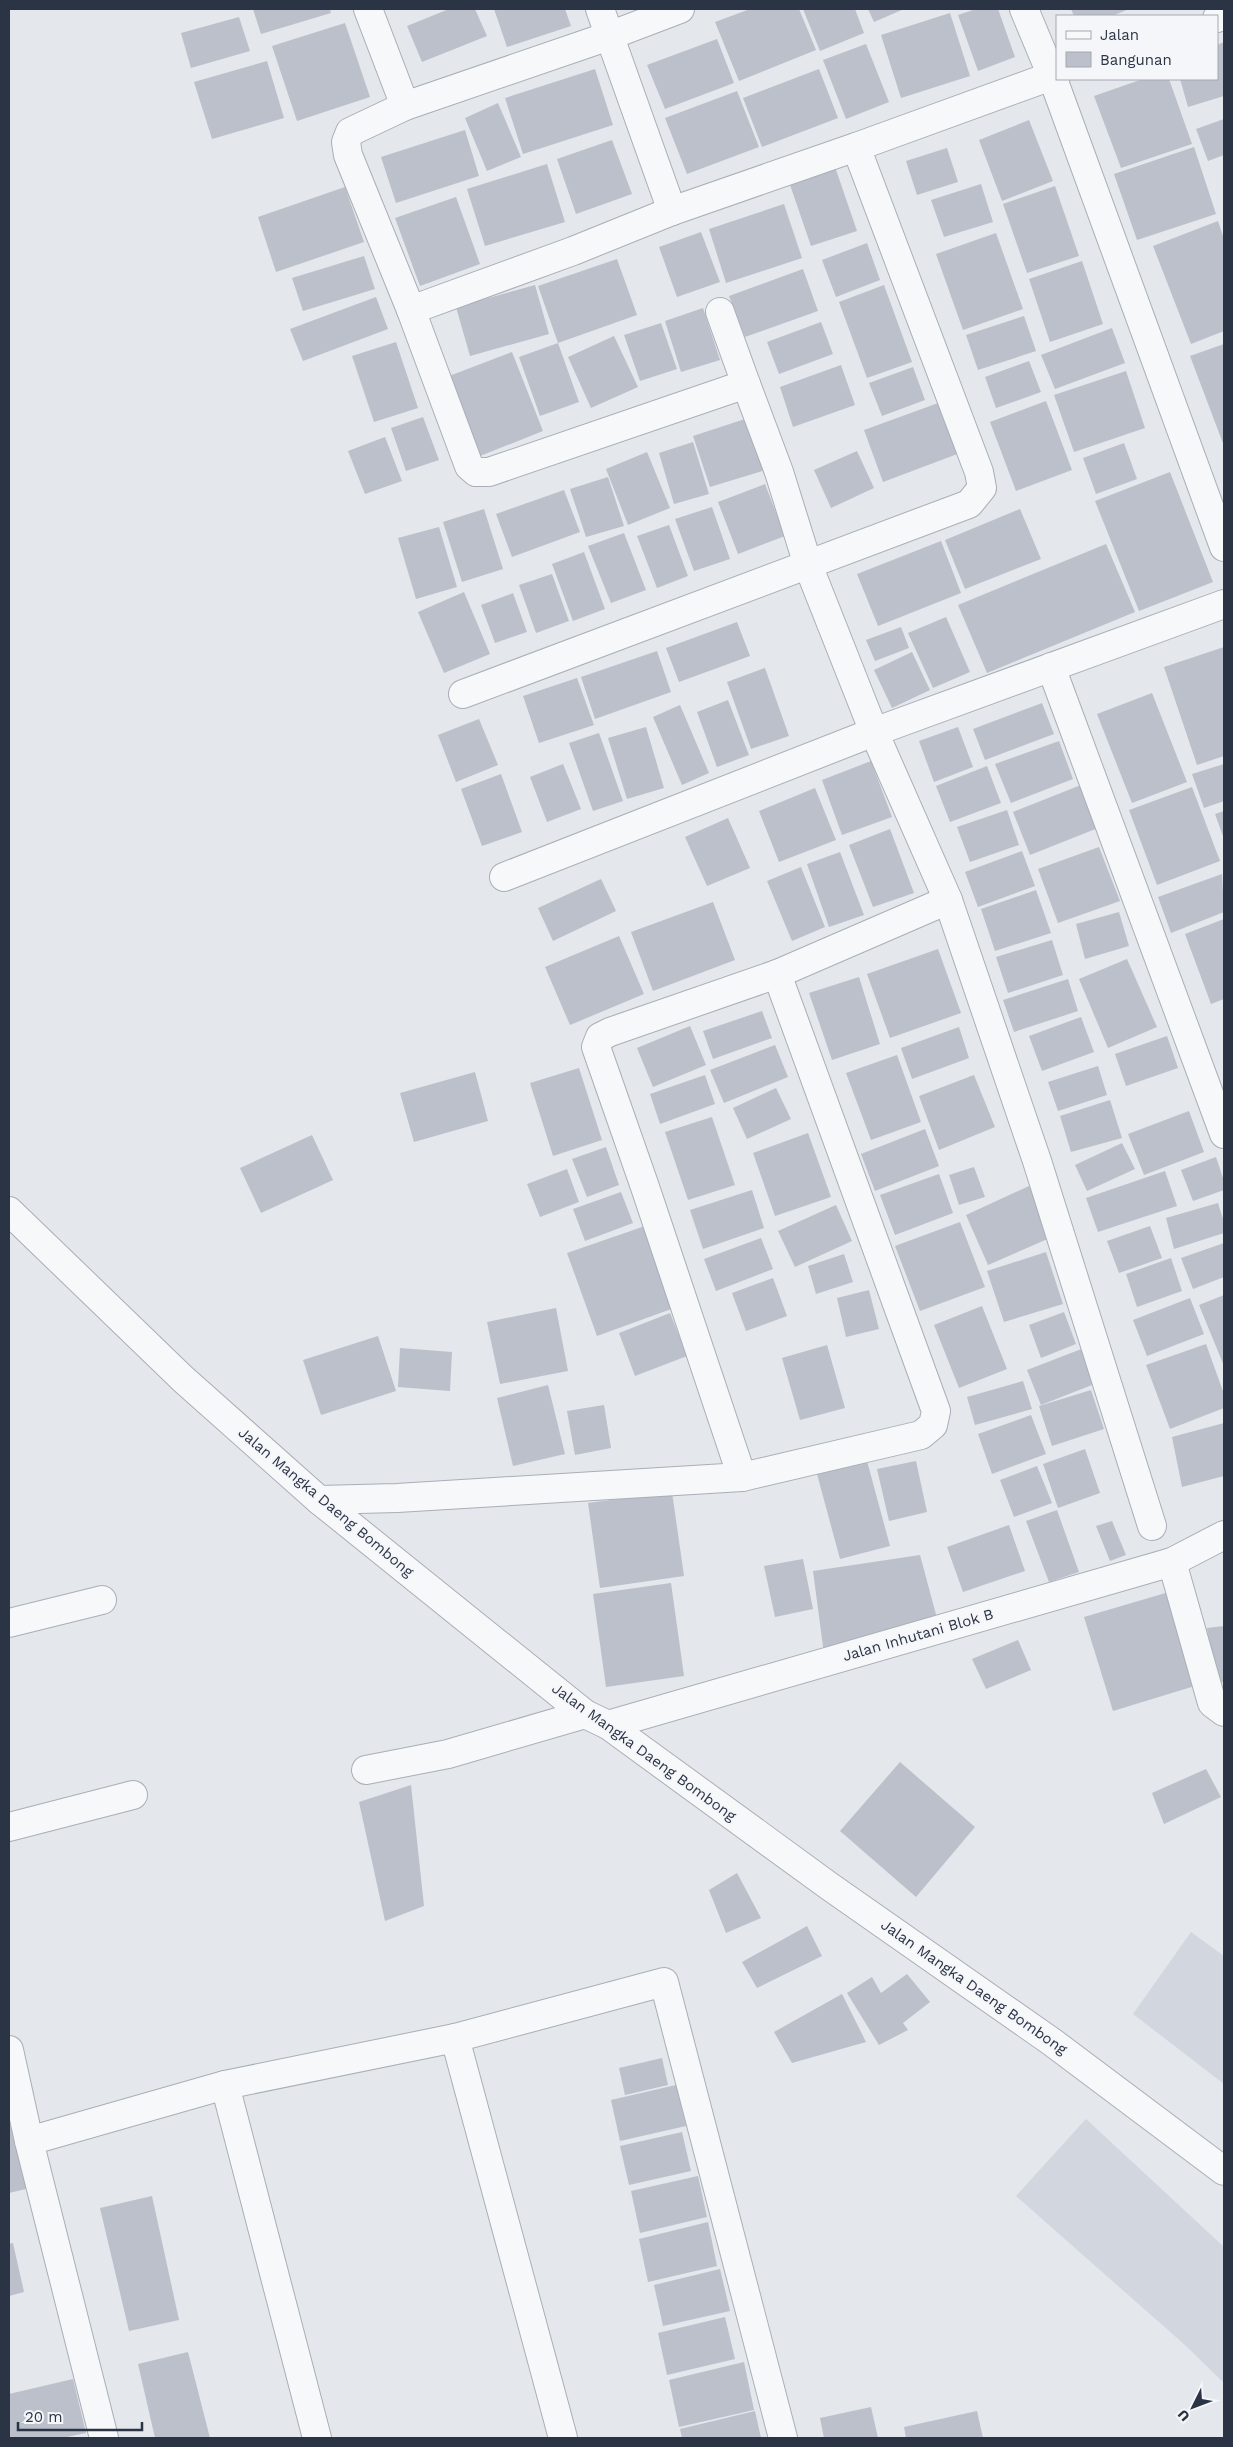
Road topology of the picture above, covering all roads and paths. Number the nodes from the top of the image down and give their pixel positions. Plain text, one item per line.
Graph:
1 (368, 9) edge
2 (600, 9) edge
3 (680, 9) edge
4 (1024, 9) edge
5 (609, 36) junction
6 (1054, 75) edge
7 (405, 106) junction
8 (856, 147) junction
9 (672, 211) junction
10 (411, 310) junction
11 (720, 312) dead end
12 (746, 384) junction
13 (1224, 547) edge
14 (808, 565) junction
15 (1224, 604) edge
16 (1051, 668) junction
17 (463, 694) dead end
18 (874, 732) junction
19 (504, 877) dead end
20 (948, 900) junction
21 (777, 974) junction
22 (1224, 1134) edge
23 (9, 1211) edge
24 (742, 1477) junction
25 (319, 1500) junction
26 (1152, 1526) dead end
27 (1224, 1534) edge
28 (1172, 1562) junction
29 (102, 1600) dead end
30 (10, 1622) edge
31 (1224, 1712) edge
32 (597, 1719) junction
33 (366, 1770) dead end
34 (133, 1795) dead end
35 (9, 1827) edge
36 (455, 2038) junction
37 (9, 2050) edge
38 (225, 2085) junction
39 (29, 2141) junction
40 (1224, 2171) edge
41 (104, 2438) edge
42 (317, 2438) edge
43 (563, 2438) edge
44 (783, 2438) edge

1 - 7 street
2 - 5 street
3 - 5 street
4 - 6 street
5 - 7 street
5 - 9 street
6 - 8 street
6 - 13 street
7 - 10 street
8 - 9 street
8 - 14 street
9 - 10 street
10 - 12 street
11 - 12 street
12 - 14 street
14 - 17 street
14 - 18 street
15 - 16 street
16 - 18 street
16 - 22 street
18 - 19 street
18 - 20 street
20 - 21 street
20 - 26 street
21 - 24 street
21 - 24 street
23 - 25 street, Jalan Mangka Daeng Bombong
24 - 25 street
25 - 32 street, Jalan Mangka Daeng Bombong
27 - 28 street, Jalan Inhutani Blok B
28 - 31 street
28 - 32 street, Jalan Inhutani Blok B
29 - 30 street
32 - 33 street, Jalan Inhutani Blok B
32 - 40 street, Jalan Mangka Daeng Bombong
34 - 35 street
36 - 38 street
36 - 43 street
36 - 44 street
37 - 39 street
38 - 39 street
38 - 42 street
39 - 41 street

